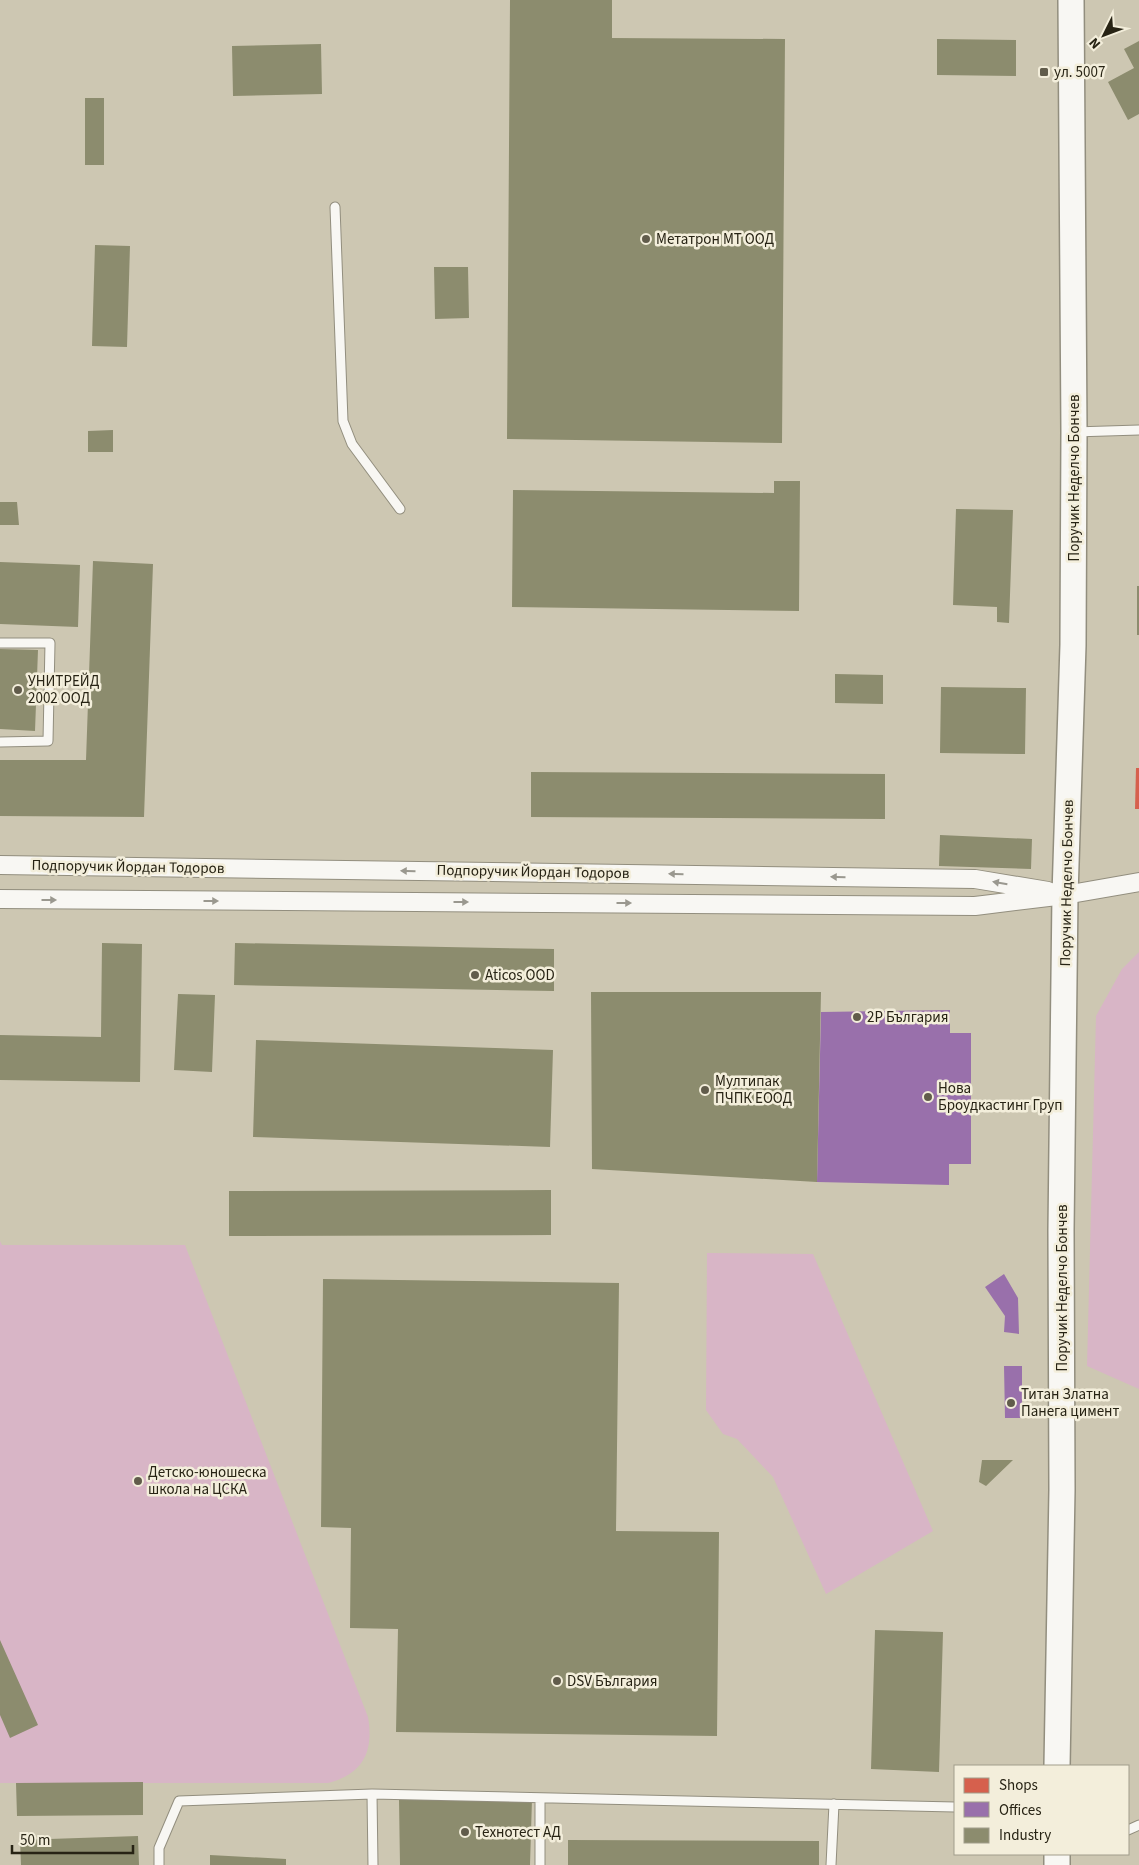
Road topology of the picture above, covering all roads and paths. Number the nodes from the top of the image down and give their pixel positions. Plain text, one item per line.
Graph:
1 (1071, 0) edge
2 (335, 207) dead end
3 (1139, 430) edge
4 (1074, 432) junction
5 (400, 509) dead end
6 (0, 643) edge
7 (0, 742) edge
8 (0, 865) edge
9 (1139, 882) edge
10 (1065, 895) junction
11 (0, 899) edge
12 (1057, 1765) edge
13 (372, 1794) junction
14 (540, 1798) junction
15 (834, 1804) junction
16 (954, 1807) edge
17 (159, 1865) edge
18 (373, 1865) edge
19 (540, 1865) edge
20 (831, 1865) edge

1 - 4 street, Поручик Неделчо Бончев
2 - 5 lane
3 - 4 lane
4 - 10 street, Поручик Неделчо Бончев
6 - 7 lane
10 -> 8 street, Подпоручик Йордан Тодоров
9 - 10 street, Подпоручик Йордан Тодоров
11 -> 10 street, Подпоручик Йордан Тодоров
10 - 12 street, Поручик Неделчо Бончев
13 - 14 lane
13 - 17 lane
13 - 18 lane
14 - 15 lane
14 - 19 lane
15 - 16 lane
15 - 20 lane

